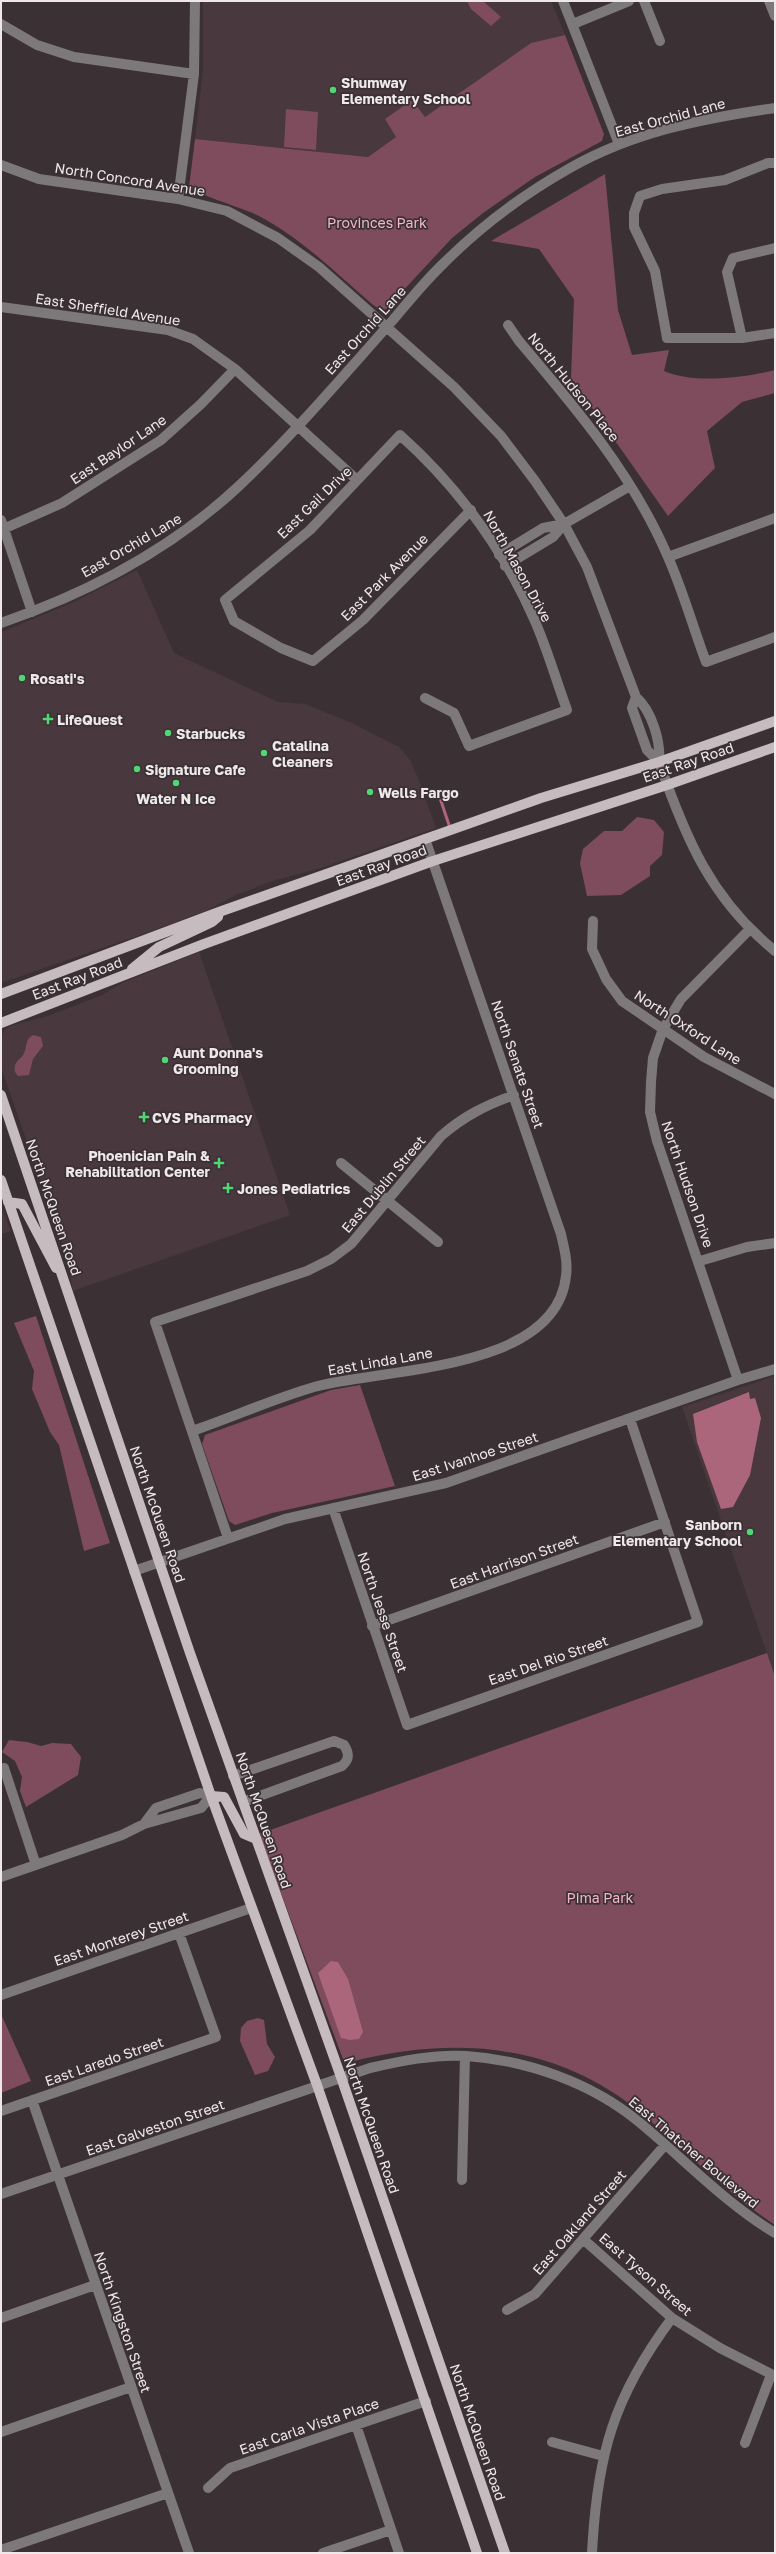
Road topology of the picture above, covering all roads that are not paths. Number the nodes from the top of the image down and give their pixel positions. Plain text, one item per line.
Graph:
1 (195, 1) edge
2 (563, 1) edge
3 (630, 1) edge
4 (644, 1) edge
5 (769, 1) edge
6 (775, 16) edge
7 (1, 24) edge
8 (573, 24) junction
9 (660, 41) dead end
10 (194, 74) junction
11 (775, 108) edge
12 (619, 144) junction
13 (775, 163) edge
14 (1, 165) edge
15 (178, 199) junction
16 (775, 248) edge
17 (1, 307) edge
18 (508, 325) dead end
19 (386, 327) junction
20 (775, 334) edge
21 (742, 338) junction
22 (235, 369) junction
23 (298, 426) junction
24 (400, 436) joint
25 (358, 480) junction
26 (630, 486) junction
27 (471, 510) junction
28 (775, 518) edge
29 (564, 524) junction
30 (2, 526) edge
31 (499, 555) junction
32 (668, 557) junction
33 (505, 566) junction
34 (32, 612) junction
35 (1, 623) edge
36 (775, 637) edge
37 (313, 661) joint
38 (425, 698) dead end
39 (775, 721) edge
40 (775, 747) edge
41 (659, 762) junction
42 (667, 785) junction
43 (425, 839) junction
44 (433, 861) junction
45 (219, 912) junction
46 (593, 921) dead end
47 (749, 930) junction
48 (775, 951) edge
49 (125, 974) junction
50 (1, 994) edge
51 (1, 1023) edge
52 (663, 1029) junction
53 (775, 1094) edge
54 (1, 1095) edge
55 (514, 1095) junction
56 (341, 1163) dead end
57 (1, 1180) edge
58 (8, 1202) junction
59 (389, 1202) junction
60 (438, 1242) dead end
61 (775, 1243) edge
62 (700, 1261) junction
63 (64, 1280) junction
64 (559, 1299) joint
65 (775, 1369) edge
66 (738, 1380) junction
67 (630, 1419) junction
68 (192, 1431) junction
69 (333, 1508) junction
70 (665, 1522) junction
71 (228, 1538) junction
72 (159, 1562) junction
73 (134, 1571) junction
74 (372, 1626) junction
75 (407, 1725) joint
76 (3, 1769) edge
77 (233, 1776) junction
78 (211, 1796) junction
79 (243, 1802) junction
80 (144, 1824) junction
81 (256, 1839) junction
82 (36, 1865) junction
83 (1, 1877) edge
84 (251, 1908) junction
85 (179, 1933) junction
86 (1, 1995) edge
87 (466, 2056) junction
88 (341, 2077) junction
89 (317, 2085) junction
90 (32, 2100) junction
91 (1, 2111) edge
92 (665, 2145) junction
93 (58, 2175) junction
94 (462, 2180) dead end
95 (1, 2194) edge
96 (775, 2233) edge
97 (583, 2239) junction
98 (95, 2285) junction
99 (507, 2310) dead end
100 (1, 2318) edge
101 (672, 2318) junction
102 (773, 2376) edge
103 (131, 2387) junction
104 (426, 2401) junction
105 (356, 2425) junction
106 (1, 2432) edge
107 (552, 2442) dead end
108 (745, 2443) dead end
109 (602, 2456) junction
110 (208, 2488) dead end
111 (168, 2493) junction
112 (391, 2530) junction
113 (1, 2550) edge
114 (189, 2553) edge
115 (323, 2553) edge
116 (399, 2553) edge
117 (477, 2553) edge
118 (504, 2553) edge
119 (592, 2553) edge

1 - 10 street
2 - 8 street
3 - 8 street
4 - 9 street
5 - 6 street
7 - 10 street
8 - 12 street
10 - 15 street
11 - 12 street, East Orchid Lane
12 - 19 street, East Orchid Lane
13 - 21 street
14 - 15 street, North Concord Avenue
15 - 19 street, North Concord Avenue
16 - 21 street
17 - 22 street, East Sheffield Avenue
18 - 26 street, North Hudson Place
19 - 23 street, East Orchid Lane
19 - 29 street, North Concord Avenue
20 - 21 street
22 - 23 street, East Sheffield Avenue
22 - 30 street, East Baylor Lane
23 - 25 street
23 - 34 street, East Orchid Lane
24 - 25 street, East Gail Drive
24 - 27 street, North Mason Drive
25 - 37 street, East Gail Drive
26 - 29 street
26 - 32 street, North Hudson Place
27 - 31 street, North Mason Drive
27 - 37 street, East Park Avenue
28 - 32 street
29 - 31 street
29 - 33 street
29 - 41 street, North Concord Avenue
30 - 34 street
31 - 33 street, North Mason Drive
32 - 36 street, North Hudson Place
33 - 38 street, North Mason Drive
34 - 35 street, East Orchid Lane
39 - 41 main road, East Ray Road
40 - 42 main road, East Ray Road
41 - 42 street, North Concord Avenue
41 - 43 main road, East Ray Road
42 - 44 main road, East Ray Road
42 - 47 street, North Concord Avenue
43 - 44 street, North Senate Street
43 - 45 main road, East Ray Road
44 - 49 main road, East Ray Road
44 - 55 street, North Senate Street
45 - 49 main road
45 - 50 main road, East Ray Road
46 - 52 street, North Oxford Lane
47 - 48 street, North Concord Avenue
47 - 52 street, North Hudson Drive
49 - 51 main road, East Ray Road
52 - 53 street, North Oxford Lane
52 - 62 street, North Hudson Drive
54 - 63 main road, North McQueen Road
55 - 59 street, East Dublin Street
55 - 64 street, North Senate Street
56 - 59 street
57 - 58 main road
58 - 63 main road
58 - 73 main road
59 - 60 street
59 - 68 street, East Dublin Street
61 - 62 street
62 - 66 street, North Hudson Drive
63 - 72 main road, North McQueen Road
64 - 68 street, East Linda Lane
65 - 66 street, East Ivanhoe Street
66 - 67 street, East Ivanhoe Street
67 - 69 street, East Ivanhoe Street
67 - 70 street
68 - 71 street
69 - 71 street, East Ivanhoe Street
69 - 74 street, North Jesse Street
70 - 74 street, East Harrison Street
70 - 75 street, East Del Rio Street
71 - 72 street, East Ivanhoe Street
72 - 73 street, East Ivanhoe Street
72 - 77 main road, North McQueen Road
73 - 78 main road
74 - 75 street, North Jesse Street
76 - 82 street
77 - 79 main road, North McQueen Road
77 - 79 street
78 - 80 street
78 - 80 street
78 - 81 main road
78 - 84 main road
79 - 81 main road, North McQueen Road
80 - 82 street
81 - 88 main road, North McQueen Road
82 - 83 street
84 - 85 street, East Monterey Street
84 - 89 main road
85 - 86 street, East Monterey Street
85 - 90 street, East Laredo Street
87 - 88 street, East Thatcher Boulevard
87 - 92 street, East Thatcher Boulevard
87 - 94 street
88 - 89 street, East Thatcher Boulevard
88 - 118 main road, North McQueen Road
89 - 93 street, East Galveston Street
89 - 104 main road
90 - 91 street, East Laredo Street
90 - 93 street, North Kingston Street
92 - 96 street, East Thatcher Boulevard
92 - 97 street, East Oakland Street
93 - 95 street, East Galveston Street
93 - 98 street, North Kingston Street
97 - 99 street, East Oakland Street
97 - 101 street, East Tyson Street
98 - 100 street
98 - 103 street, North Kingston Street
101 - 102 street, East Tyson Street
101 - 109 street
102 - 108 street
103 - 106 street
103 - 111 street, North Kingston Street
104 - 105 street, East Carla Vista Place
104 - 117 main road
105 - 110 street, East Carla Vista Place
105 - 112 street
107 - 109 street
109 - 119 street
111 - 113 street
111 - 114 street, North Kingston Street
112 - 115 street
112 - 116 street

